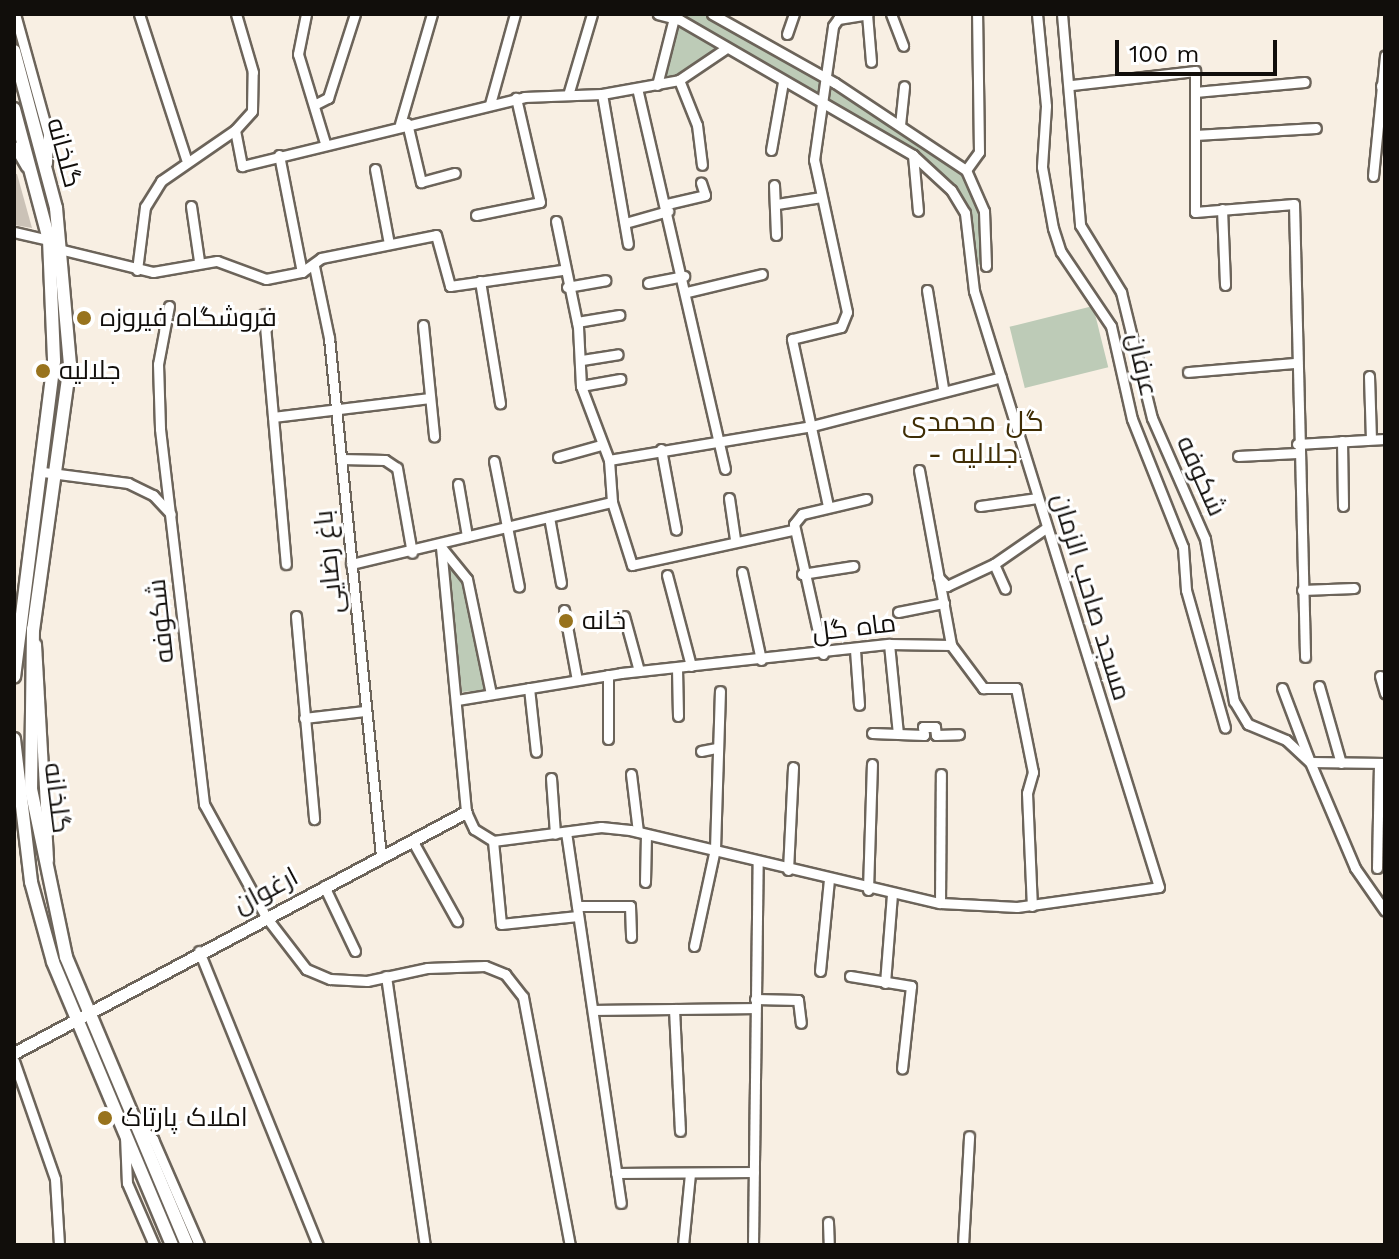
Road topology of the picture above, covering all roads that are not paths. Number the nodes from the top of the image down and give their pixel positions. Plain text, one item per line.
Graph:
1 (15, 14) edge
2 (139, 14) edge
3 (236, 14) edge
4 (306, 14) edge
5 (355, 14) edge
6 (432, 14) edge
7 (515, 14) edge
8 (592, 14) edge
9 (658, 14) edge
10 (712, 14) edge
11 (794, 14) edge
12 (868, 14) edge
13 (891, 14) edge
14 (977, 14) edge
15 (1037, 14) edge
16 (1062, 14) edge
17 (674, 18) junction
18 (787, 34) dead end
19 (903, 46) dead end
20 (725, 49) junction
21 (14, 51) edge
22 (1385, 56) edge
23 (871, 62) dead end
24 (679, 80) junction
25 (830, 80) junction
26 (783, 82) junction
27 (1305, 82) dead end
28 (657, 85) junction
29 (1072, 85) junction
30 (904, 86) dead end
31 (1384, 86) edge
32 (637, 88) junction
33 (1195, 92) junction
34 (602, 94) junction
35 (568, 95) junction
36 (516, 98) junction
37 (823, 103) junction
38 (490, 104) junction
39 (314, 105) junction
40 (14, 109) edge
41 (404, 123) junction
42 (900, 125) junction
43 (1316, 128) dead end
44 (235, 130) junction
45 (1195, 135) junction
46 (325, 143) junction
47 (14, 146) edge
48 (771, 150) dead end
49 (279, 155) junction
50 (913, 155) junction
51 (186, 159) junction
52 (702, 165) dead end
53 (375, 169) dead end
54 (966, 170) junction
55 (455, 173) dead end
56 (47, 174) junction
57 (1373, 176) dead end
58 (32, 177) junction
59 (701, 183) dead end
60 (774, 185) dead end
61 (821, 197) junction
62 (777, 204) junction
63 (191, 206) dead end
64 (668, 208) junction
65 (1222, 209) junction
66 (918, 211) dead end
67 (476, 215) dead end
68 (556, 221) dead end
69 (625, 223) junction
70 (14, 232) edge
71 (776, 235) dead end
72 (49, 240) junction
73 (389, 244) junction
74 (628, 244) dead end
75 (63, 250) junction
76 (199, 261) junction
77 (314, 266) junction
78 (986, 266) dead end
79 (137, 270) junction
80 (562, 270) junction
81 (302, 272) junction
82 (762, 274) dead end
83 (684, 276) junction
84 (605, 280) dead end
85 (480, 281) junction
86 (648, 283) dead end
87 (1225, 285) dead end
88 (567, 287) junction
89 (927, 290) dead end
90 (687, 292) junction
91 (169, 306) dead end
92 (264, 314) dead end
93 (619, 315) dead end
94 (577, 322) junction
95 (423, 325) dead end
96 (618, 354) dead end
97 (582, 360) junction
98 (1296, 363) junction
99 (1188, 372) dead end
100 (1369, 376) dead end
101 (1001, 377) junction
102 (620, 379) dead end
103 (581, 386) junction
104 (943, 388) junction
105 (430, 398) junction
106 (500, 403) dead end
107 (336, 408) junction
108 (273, 417) junction
109 (812, 426) junction
110 (434, 436) dead end
111 (1371, 439) junction
112 (1385, 439) edge
113 (1342, 441) junction
114 (718, 443) junction
115 (601, 445) junction
116 (661, 449) junction
117 (1297, 449) junction
118 (1238, 456) dead end
119 (558, 457) dead end
120 (341, 459) junction
121 (609, 460) junction
122 (494, 461) dead end
123 (725, 469) dead end
124 (919, 470) dead end
125 (43, 472) junction
126 (58, 474) junction
127 (458, 484) dead end
128 (729, 498) dead end
129 (1037, 498) junction
130 (866, 499) dead end
131 (612, 502) junction
132 (828, 506) junction
133 (980, 506) dead end
134 (1343, 506) dead end
135 (171, 514) junction
136 (549, 517) junction
137 (507, 527) junction
138 (1046, 528) junction
139 (676, 530) dead end
140 (793, 530) junction
141 (467, 536) junction
142 (735, 539) junction
143 (441, 547) junction
144 (412, 553) junction
145 (286, 564) dead end
146 (351, 564) junction
147 (994, 564) junction
148 (853, 566) dead end
149 (742, 572) dead end
150 (802, 574) junction
151 (667, 575) dead end
152 (938, 577) junction
153 (561, 583) dead end
154 (519, 587) dead end
155 (1354, 588) dead end
156 (1005, 589) dead end
157 (1302, 590) junction
158 (944, 603) junction
159 (564, 610) dead end
160 (898, 612) dead end
161 (296, 616) dead end
162 (624, 616) dead end
163 (889, 644) junction
164 (951, 645) junction
165 (855, 650) junction
166 (823, 654) junction
167 (1305, 657) dead end
168 (761, 660) junction
169 (691, 666) junction
170 (677, 668) junction
171 (639, 671) junction
172 (608, 675) junction
173 (14, 676) edge
174 (1380, 676) dead end
175 (577, 680) junction
176 (1319, 686) dead end
177 (529, 688) junction
178 (1282, 688) dead end
179 (720, 691) dead end
180 (1385, 693) edge
181 (491, 694) junction
182 (457, 700) junction
183 (859, 705) dead end
184 (365, 711) junction
185 (678, 716) dead end
186 (304, 718) junction
187 (1225, 728) dead end
188 (872, 733) dead end
189 (898, 734) junction
190 (959, 734) dead end
191 (14, 739) edge
192 (608, 739) dead end
193 (717, 748) junction
194 (701, 751) dead end
195 (536, 752) dead end
196 (1310, 762) junction
197 (1341, 763) junction
198 (1382, 763) edge
199 (872, 764) dead end
200 (793, 767) dead end
201 (631, 774) dead end
202 (941, 774) dead end
203 (551, 778) dead end
204 (466, 812) junction
205 (314, 819) dead end
206 (566, 832) junction
207 (642, 833) junction
208 (555, 834) junction
209 (412, 840) junction
210 (493, 841) junction
211 (715, 849) junction
212 (381, 856) junction
213 (758, 863) junction
214 (1377, 868) dead end
215 (788, 870) junction
216 (829, 879) junction
217 (645, 882) dead end
218 (324, 886) junction
219 (868, 890) junction
220 (892, 895) junction
221 (940, 903) junction
222 (1032, 906) junction
223 (578, 911) junction
224 (1385, 911) edge
225 (266, 917) junction
226 (457, 921) dead end
227 (631, 937) dead end
228 (694, 946) dead end
229 (199, 951) junction
230 (355, 951) dead end
231 (820, 971) dead end
232 (386, 976) junction
233 (850, 976) dead end
234 (885, 983) junction
235 (755, 1004) junction
236 (674, 1009) junction
237 (595, 1010) junction
238 (89, 1012) junction
239 (76, 1019) junction
240 (801, 1023) dead end
241 (14, 1044) edge
242 (14, 1053) edge
243 (14, 1061) edge
244 (902, 1069) dead end
245 (135, 1122) junction
246 (680, 1131) dead end
247 (125, 1136) junction
248 (969, 1136) dead end
249 (754, 1172) junction
250 (616, 1173) junction
251 (690, 1173) junction
252 (621, 1203) dead end
253 (828, 1222) dead end
254 (568, 1243) edge
255 (59, 1245) edge
256 (154, 1245) edge
257 (172, 1245) edge
258 (187, 1245) edge
259 (199, 1245) edge
260 (318, 1245) edge
261 (425, 1245) edge
262 (683, 1245) edge
263 (753, 1245) edge
264 (829, 1245) edge
265 (963, 1245) edge

1 - 56 street
2 - 51 street
3 - 44 street
4 - 39 street
5 - 39 street
6 - 41 street
7 - 38 street
8 - 35 street
9 - 17 street, مسجد صاحب الزمان
10 - 25 street
11 - 18 street
12 - 23 street
12 - 25 street
13 - 19 street
14 - 54 street
15 - 187 street, عرفان
16 - 29 street, شکوفه
17 - 20 street, مسجد صاحب الزمان
17 - 28 street
20 - 24 street
20 - 26 street, مسجد صاحب الزمان
21 - 56 main road, گلخانه
22 - 31 street
24 - 28 street
24 - 52 street
25 - 37 street
25 - 42 street
26 - 37 street, مسجد صاحب الزمان
26 - 48 street
27 - 33 street
28 - 32 street
29 - 33 street
29 - 196 street, شکوفه
30 - 42 street
31 - 57 street
32 - 34 street
32 - 64 street
33 - 45 street
34 - 35 street
34 - 69 street
35 - 36 street
36 - 38 street
36 - 67 street
37 - 50 street, مسجد صاحب الزمان
37 - 61 street
38 - 41 street
39 - 46 street
40 - 58 main road, گلخانه
41 - 46 street
41 - 55 street
42 - 54 street
43 - 45 street
44 - 49 street
44 - 51 street
45 - 65 street
46 - 49 street
47 - 58 street
49 - 81 street
50 - 66 street
50 - 101 street, مسجد صاحب الزمان
51 - 79 street
53 - 73 street
54 - 78 street
56 - 75 main road, گلخانه
58 - 72 main road, گلخانه
59 - 64 street
60 - 62 street
61 - 62 street
61 - 109 street
62 - 71 street
63 - 76 street
64 - 69 street
64 - 83 street
65 - 87 street
65 - 98 street
68 - 80 street
69 - 74 street
70 - 72 street
72 - 125 main road, گلخانه
73 - 77 street
73 - 85 street
75 - 79 street
75 - 126 main road, گلخانه
76 - 79 street
76 - 81 street
77 - 81 street
77 - 107 street, باغ رضایی
80 - 85 street
80 - 88 street
82 - 90 street
83 - 86 street
83 - 90 street
84 - 88 street
85 - 106 street
88 - 94 street
89 - 104 street
90 - 114 street
91 - 135 street, شکوفه
92 - 108 street
93 - 94 street
94 - 97 street
95 - 105 street
96 - 97 street
97 - 103 street
98 - 99 street
98 - 117 street
100 - 111 street
101 - 104 street
101 - 129 street, مسجد صاحب الزمان
102 - 103 street
103 - 115 street
104 - 109 street
105 - 107 street
105 - 110 street
107 - 108 street
107 - 120 street, باغ رضایی
108 - 145 street
109 - 114 street
109 - 132 street
111 - 112 street
111 - 113 street
113 - 117 street
113 - 134 street
114 - 116 street
114 - 123 street
115 - 119 street
115 - 121 street
116 - 121 street
116 - 139 street
117 - 118 street
117 - 157 street
120 - 144 street
120 - 146 street, باغ رضایی
121 - 131 street
122 - 137 street
124 - 152 street
125 - 126 street
125 - 173 main road, گلخانه
126 - 135 street
126 - 238 main road, گلخانه
127 - 141 street
128 - 142 street
129 - 133 street
129 - 138 street, مسجد صاحب الزمان
130 - 132 street
131 - 136 street
131 - 142 street
132 - 140 street
135 - 225 street, شکوفه
136 - 137 street
136 - 153 street
137 - 141 street
137 - 154 street
138 - 147 street
138 - 222 street, مسجد صاحب الزمان
140 - 142 street
140 - 150 street
141 - 143 street
143 - 144 street
143 - 181 street
143 - 182 street
144 - 146 street
146 - 184 street, باغ رضایی
147 - 152 street
147 - 156 street
148 - 150 street
149 - 168 street
150 - 166 street
151 - 169 street
152 - 158 street
155 - 157 street
157 - 167 street
158 - 160 street
158 - 164 street
159 - 175 street
161 - 186 street
162 - 171 street
163 - 164 street, ماه گل
163 - 165 street, ماه گل
163 - 189 street
164 - 222 street
165 - 166 street, ماه گل
165 - 183 street
166 - 168 street, ماه گل
168 - 169 street, ماه گل
169 - 170 street, ماه گل
170 - 171 street, ماه گل
170 - 185 street
171 - 172 street, ماه گل
172 - 175 street, ماه گل
172 - 192 street
174 - 180 street
175 - 177 street, ماه گل
176 - 197 street
177 - 181 street, ماه گل
177 - 195 street
178 - 196 street
179 - 193 street
181 - 182 street, ماه گل
182 - 204 street
184 - 186 street
184 - 212 street, باغ رضایی
186 - 205 street
188 - 189 street
189 - 190 street
191 - 239 main road, گلخانه
193 - 194 street
193 - 211 street
196 - 197 street
196 - 224 street, شکوفه
197 - 198 street
198 - 214 street
199 - 219 street
200 - 215 street
201 - 207 street
202 - 221 street
203 - 208 street
204 - 209 street, ارغوان
204 - 210 street
206 - 207 street
206 - 208 street
206 - 223 street
207 - 211 street
207 - 217 street
208 - 210 street
209 - 212 street, ارغوان
209 - 226 street
210 - 223 street
211 - 213 street
211 - 228 street
212 - 218 street, ارغوان
213 - 215 street
213 - 235 street
215 - 216 street
216 - 219 street
216 - 231 street
218 - 225 street, ارغوان
218 - 230 street
219 - 220 street
220 - 221 street
220 - 234 street
221 - 222 street
223 - 227 street
223 - 237 street
225 - 229 street, ارغوان
225 - 232 street, شکوفه
229 - 238 street, ارغوان
229 - 260 street
232 - 254 street, شکوفه
232 - 261 street
233 - 234 street
234 - 244 street
235 - 236 street
235 - 240 street
235 - 249 street
236 - 237 street
236 - 246 street
237 - 250 street
238 - 239 street, ارغوان
238 - 245 main road, گلخانه
239 - 241 street
239 - 242 street
239 - 247 main road, گلخانه
243 - 255 street
245 - 258 main road, گلخانه
245 - 259 street
247 - 256 street
247 - 257 main road, گلخانه
248 - 265 street
249 - 251 street
249 - 263 street
250 - 251 street
250 - 252 street
251 - 262 street
253 - 264 street

